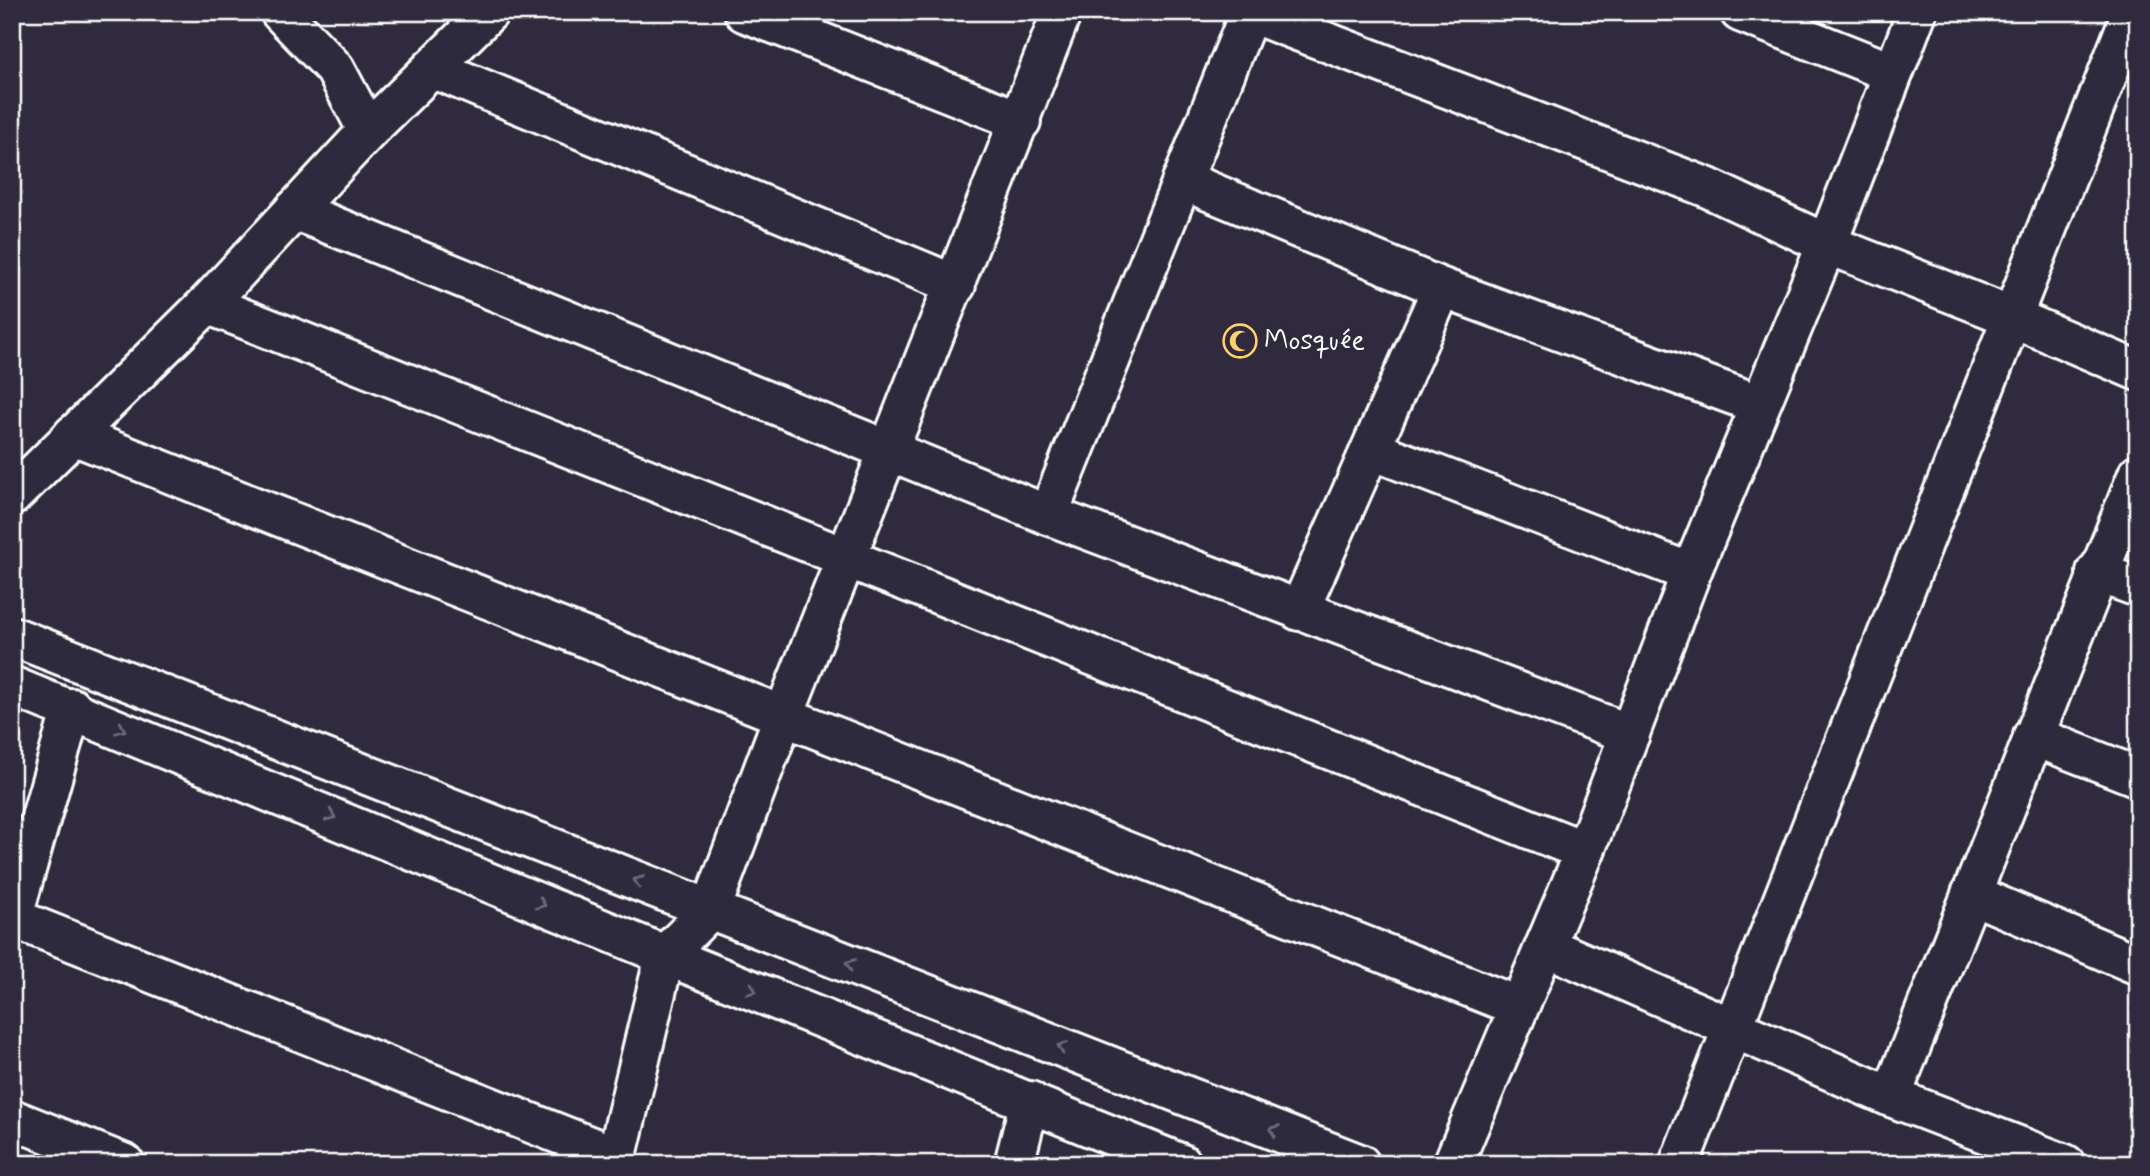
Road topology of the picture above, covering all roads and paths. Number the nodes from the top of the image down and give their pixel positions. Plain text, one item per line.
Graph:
1 (281, 12) edge
2 (489, 12) edge
3 (744, 12) edge
4 (1062, 12) edge
5 (1740, 12) edge
6 (1917, 12) edge
7 (2132, 12) edge
8 (1249, 13) edge
9 (432, 68) junction
10 (1893, 73) junction
11 (1021, 121) junction
12 (368, 131) junction
13 (1182, 180) junction
14 (294, 210) junction
15 (1826, 244) junction
16 (956, 285) junction
17 (1442, 288) junction
18 (207, 304) junction
19 (2012, 317) junction
20 (2138, 371) edge
21 (1758, 404) junction
22 (73, 435) junction
23 (891, 450) junction
24 (1373, 450) junction
25 (2138, 474) edge
26 (12, 496) edge
27 (1048, 515) junction
28 (845, 560) junction
29 (2096, 572) junction
30 (1691, 573) junction
31 (2138, 587) edge
32 (1299, 611) junction
33 (12, 636) edge
34 (12, 686) edge
35 (72, 708) junction
36 (783, 716) junction
37 (1630, 734) junction
38 (2033, 736) junction
39 (2138, 777) edge
40 (1585, 850) junction
41 (1971, 894) junction
42 (711, 909) junction
43 (13, 919) edge
44 (1545, 946) junction
45 (665, 956) junction
46 (2138, 965) edge
47 (1517, 1006) junction
48 (1733, 1028) junction
49 (1891, 1097) junction
50 (1030, 1101) junction
51 (12, 1119) edge
52 (616, 1161) edge
53 (125, 1164) edge
54 (1014, 1164) edge
55 (1182, 1164) edge
56 (1360, 1164) edge
57 (1453, 1164) edge
58 (1679, 1164) edge
59 (2065, 1164) edge

1 - 12 street
2 - 9 street
3 - 11 street
4 - 11 street
5 - 10 street
6 - 10 street
7 - 19 street
8 - 13 street
8 - 15 street
9 - 12 street
9 - 16 street
10 - 15 street
11 - 16 street
12 - 14 street
13 - 17 street
13 - 27 street
14 - 18 street
14 - 23 street
15 - 19 street
15 - 21 street
16 - 23 street
17 - 21 street
17 - 24 street
18 - 22 street
18 - 28 street
19 - 20 street
19 - 48 street
21 - 30 street
22 - 26 street
22 - 36 street
23 - 27 street
23 - 28 street
24 - 30 street
24 - 32 street
25 - 29 street
27 - 32 street
28 - 36 street
28 - 40 street
29 - 31 street
29 - 38 street
30 - 37 street
32 - 37 street
42 -> 33 street
34 - 35 street
35 - 43 street
35 -> 45 street
36 - 42 street
36 - 47 street
37 - 40 street
38 - 39 street
38 - 41 street
40 - 44 street
41 - 46 street
41 - 49 street
42 - 45 street
56 -> 42 street
43 - 52 street
44 - 47 street
44 - 48 street
45 -> 50 street
45 - 52 street
47 - 57 street
48 - 49 street
48 - 58 street
49 - 59 street
50 - 54 street
50 - 55 street
51 - 53 street

